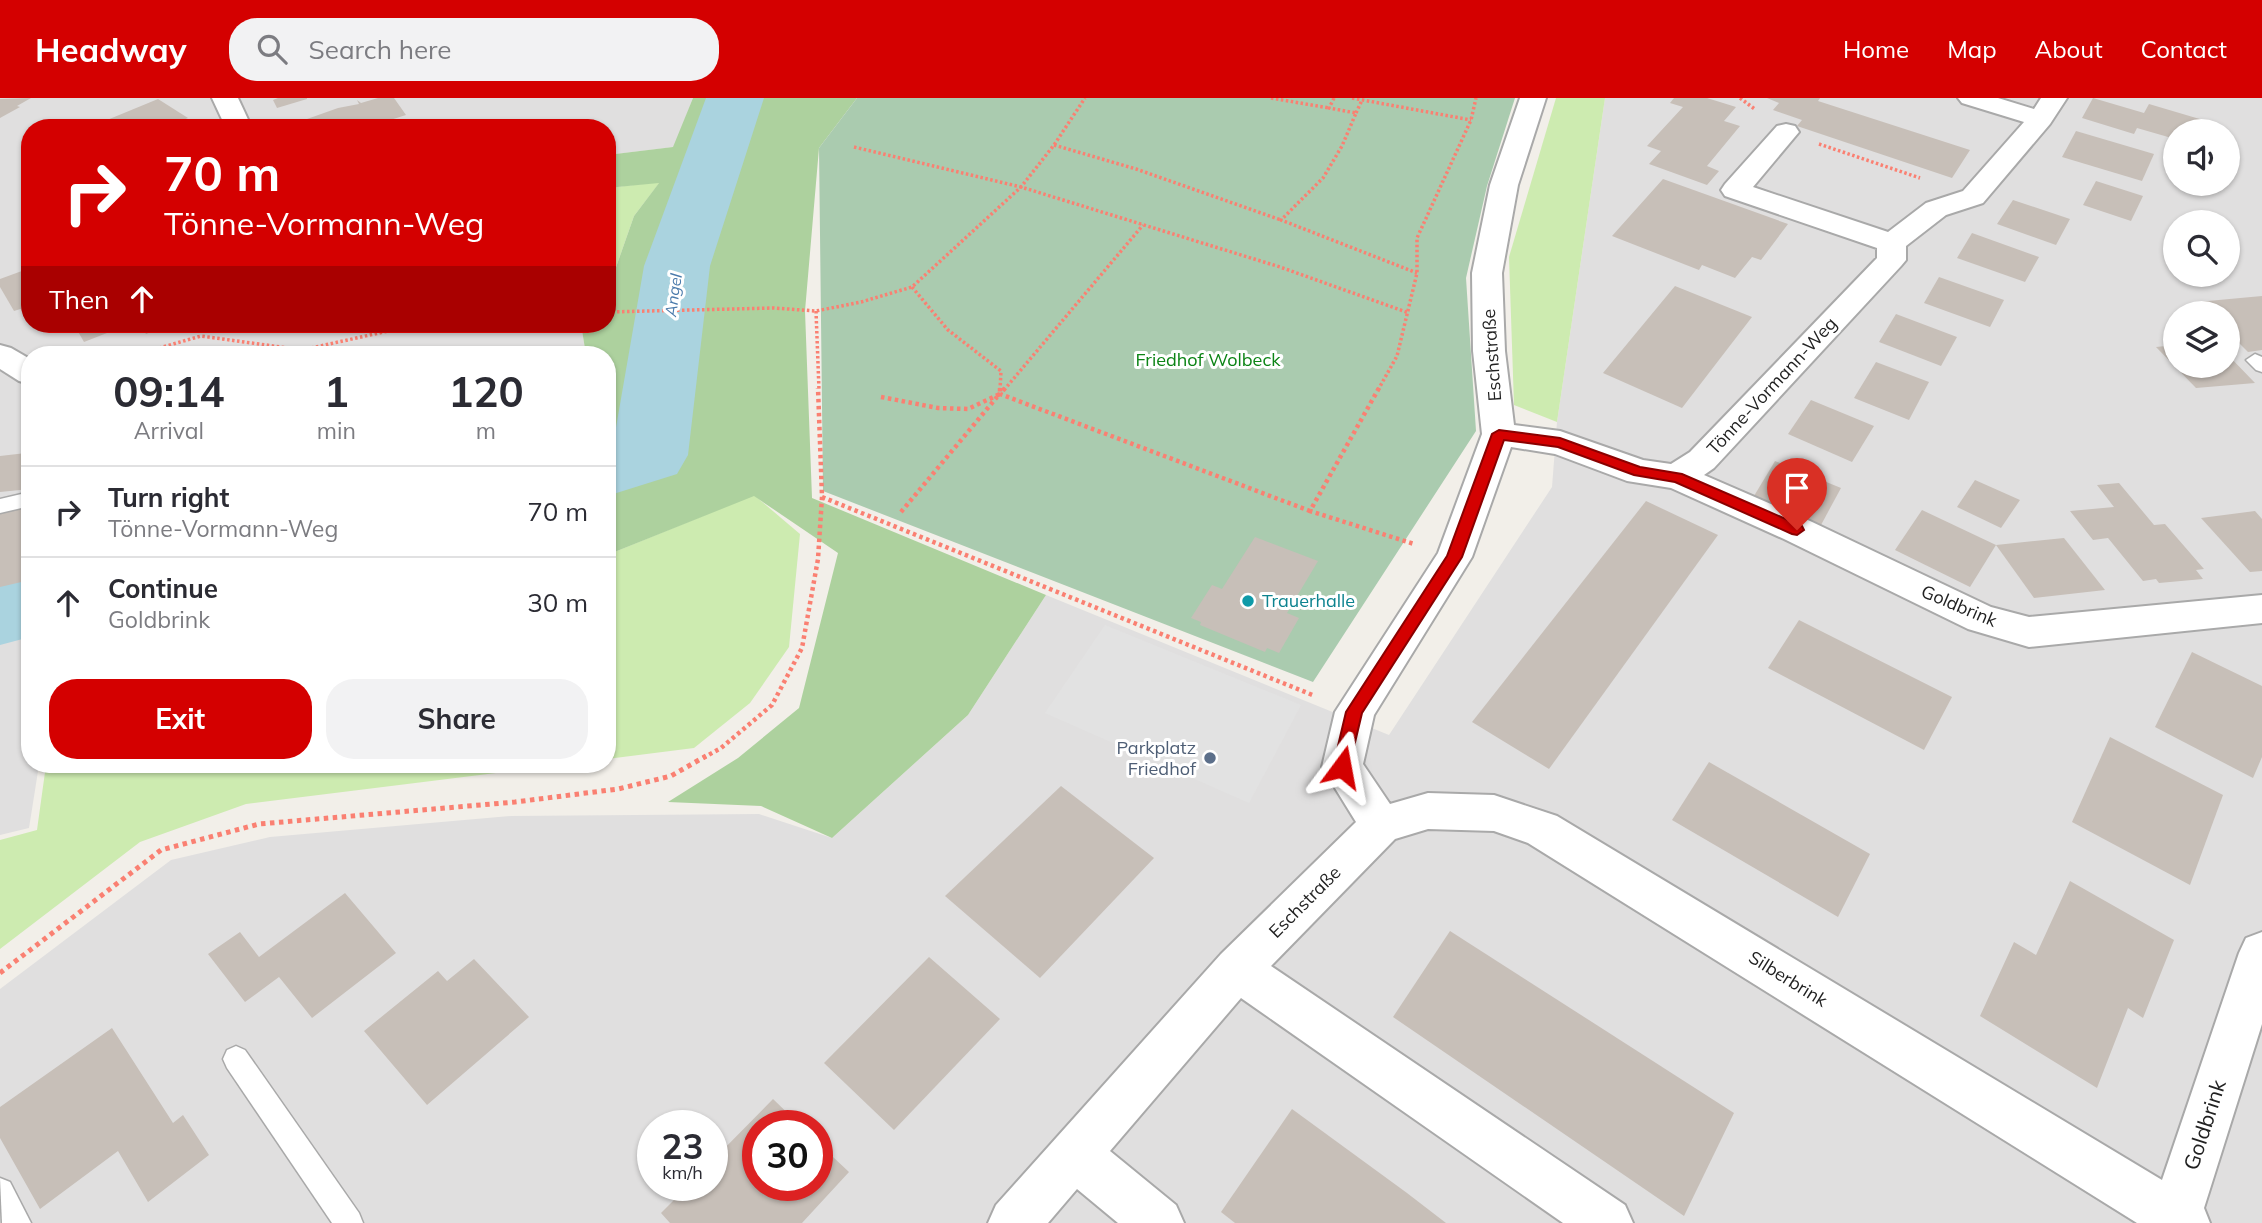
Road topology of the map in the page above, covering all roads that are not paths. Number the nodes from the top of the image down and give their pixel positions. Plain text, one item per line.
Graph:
1 (225, 98) edge
2 (1533, 98) edge
3 (1971, 98) edge
4 (2047, 109) edge
5 (235, 119) edge
6 (1786, 132) road end
7 (1892, 243) junction
8 (0, 355) edge
9 (21, 368) edge
10 (1499, 434) junction
11 (1677, 477) junction
12 (21, 501) edge
13 (0, 506) edge
14 (2262, 609) edge
15 (1381, 825) junction
16 (2262, 953) edge
17 (1237, 969) junction
18 (236, 1059) dead end
19 (1074, 1154) junction
20 (0, 1192) edge
21 (2177, 1221) edge
22 (17, 1223) edge
23 (349, 1223) edge
24 (1014, 1223) edge
25 (1158, 1223) edge
26 (1606, 1223) edge

1 - 5 street
2 - 10 street, Eschstraße
3 - 4 street
4 - 7 street, Tönne-Vormann-Weg
6 - 7 street
7 - 11 street, Tönne-Vormann-Weg
8 - 9 street
10 - 11 street
10 - 15 street, Eschstraße
11 - 14 street, Goldbrink
12 - 13 lane
15 - 17 street, Eschstraße
15 - 21 street, Silberbrink
16 - 21 street, Goldbrink
17 - 19 street, Eschstraße
17 - 26 street
18 - 23 lane
19 - 24 street, Eschstraße
19 - 25 street
20 - 22 lane

